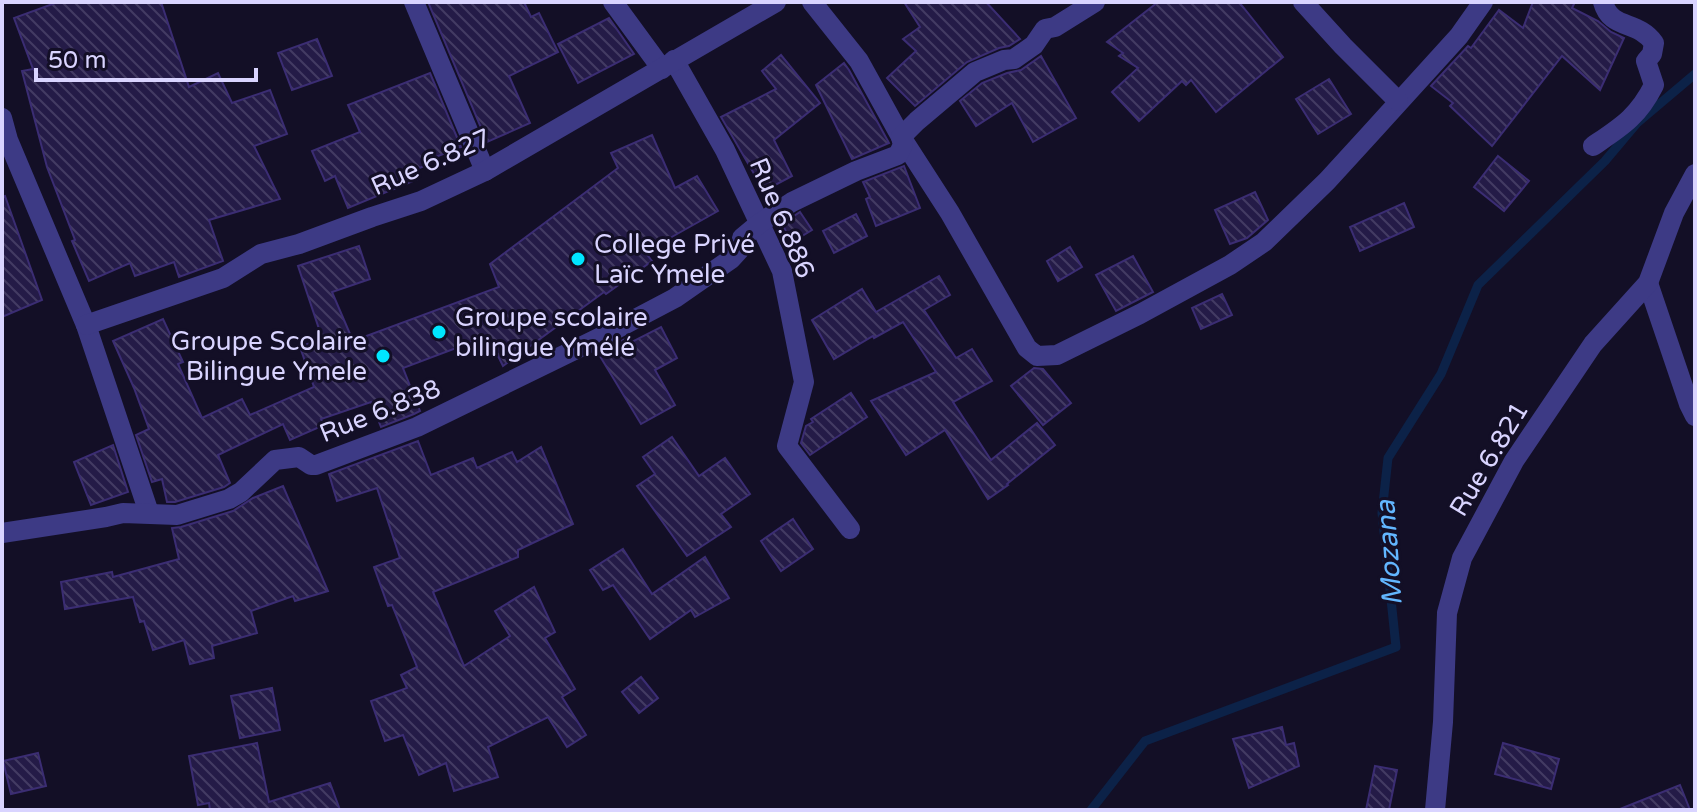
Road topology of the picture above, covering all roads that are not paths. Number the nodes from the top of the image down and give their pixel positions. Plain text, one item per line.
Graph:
1 (414, 2) edge
2 (613, 2) edge
3 (776, 2) edge
4 (812, 2) edge
5 (1095, 2) edge
6 (1303, 2) edge
7 (1483, 2) edge
8 (1603, 2) edge
9 (668, 65) junction
10 (1398, 101) junction
11 (2, 118) edge
12 (901, 137) junction
13 (1593, 146) dead end
14 (485, 171) junction
15 (1695, 174) edge
16 (760, 223) junction
17 (1648, 283) junction
18 (86, 325) junction
19 (1695, 416) edge
20 (149, 513) junction
21 (850, 529) dead end
22 (2, 533) edge
23 (1435, 810) edge

1 - 14 street
2 - 9 street, Rue 6.886
3 - 9 street, Rue 6.827
4 - 12 street
5 - 12 street, Rue 6.838
6 - 10 street
7 - 10 street
8 - 13 street
9 - 14 street, Rue 6.827
9 - 16 street, Rue 6.886
10 - 12 street
11 - 18 street
12 - 16 street, Rue 6.838
14 - 18 street, Rue 6.827
15 - 17 street, Rue 6.821
16 - 20 street, Rue 6.838
16 - 21 street, Rue 6.886
17 - 19 street
17 - 23 street, Rue 6.821
18 - 20 street
20 - 22 street, Rue 6.838

